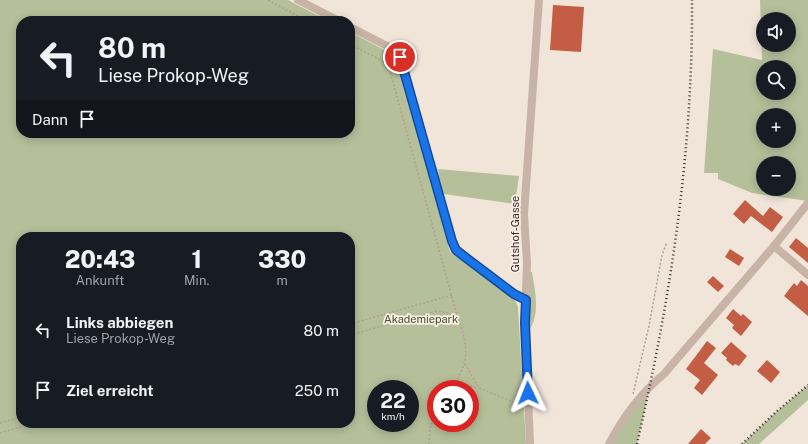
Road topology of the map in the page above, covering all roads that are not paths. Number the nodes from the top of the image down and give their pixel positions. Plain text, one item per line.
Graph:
1 (298, 0) edge
2 (539, 0) edge
3 (329, 16) edge
4 (355, 30) edge
5 (808, 203) edge
6 (774, 246) junction
7 (808, 275) edge
8 (526, 300) junction
9 (530, 444) edge
10 (610, 444) edge

1 - 3 street
2 - 8 street, Gutshof-Gasse
4 - 8 street
5 - 6 street
6 - 7 street
6 - 10 street
8 - 9 street, Gutshof-Gasse

